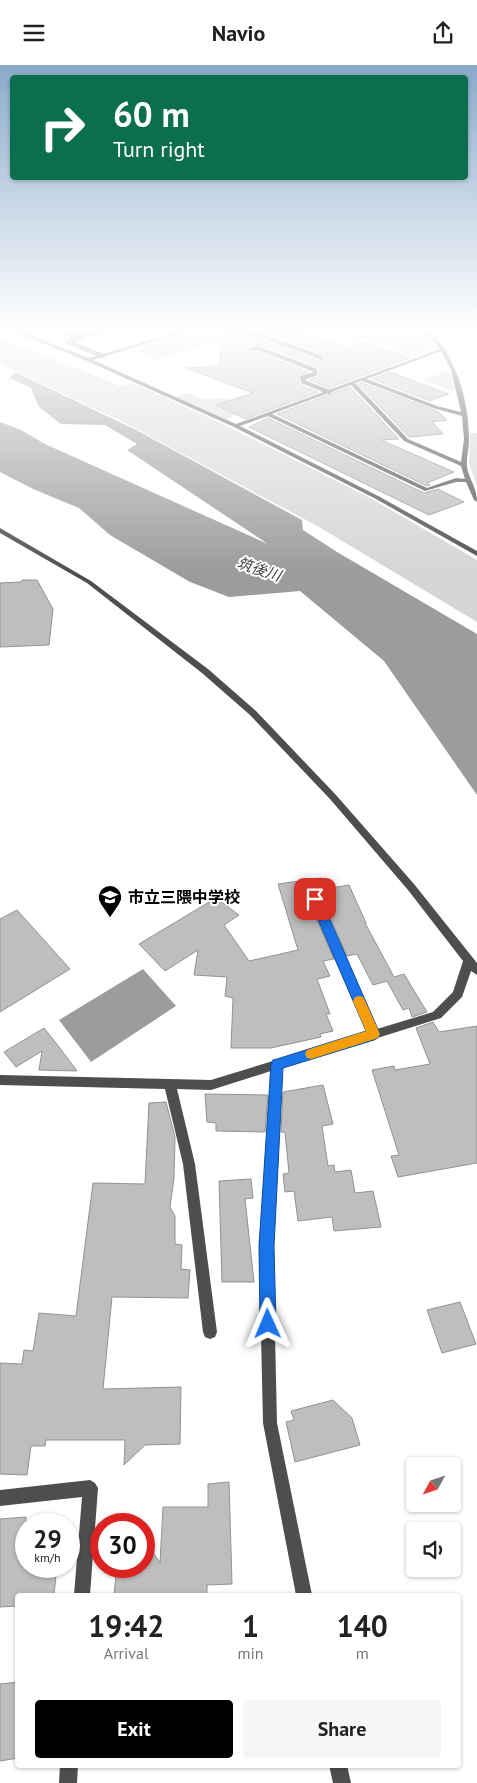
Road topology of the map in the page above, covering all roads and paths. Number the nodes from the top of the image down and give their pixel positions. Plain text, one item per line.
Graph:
1 (203, 411) edge
2 (276, 411) edge
3 (379, 411) edge
4 (450, 411) edge
5 (463, 411) edge
6 (268, 414) junction
7 (464, 415) junction
8 (236, 426) junction
9 (464, 465) junction
10 (470, 481) junction
11 (477, 500) edge
12 (0, 530) edge
13 (12, 537) junction
14 (0, 540) edge
15 (477, 553) edge
16 (315, 899) dead end
17 (469, 960) junction
18 (477, 971) edge
19 (374, 1034) junction
20 (277, 1064) junction
21 (0, 1080) edge
22 (170, 1085) junction
23 (210, 1332) dead end
24 (0, 1497) edge
25 (82, 1593) edge
26 (304, 1593) edge
27 (70, 1768) edge
28 (339, 1768) edge
29 (68, 1783) edge
30 (342, 1783) edge

1 - 8 street
2 - 6 street
3 - 9 street
4 - 7 street
5 - 7 street
6 - 8 street
6 - 10 street
7 - 9 street
8 - 15 street
9 - 10 street
10 - 11 street
12 - 13 street
13 - 14 street
13 - 17 street
16 - 19 street
17 - 18 street
17 - 19 street
19 - 20 street
20 - 22 street
20 - 26 street
21 - 22 street
22 - 23 street
24 - 25 street
27 - 29 street
28 - 30 street

